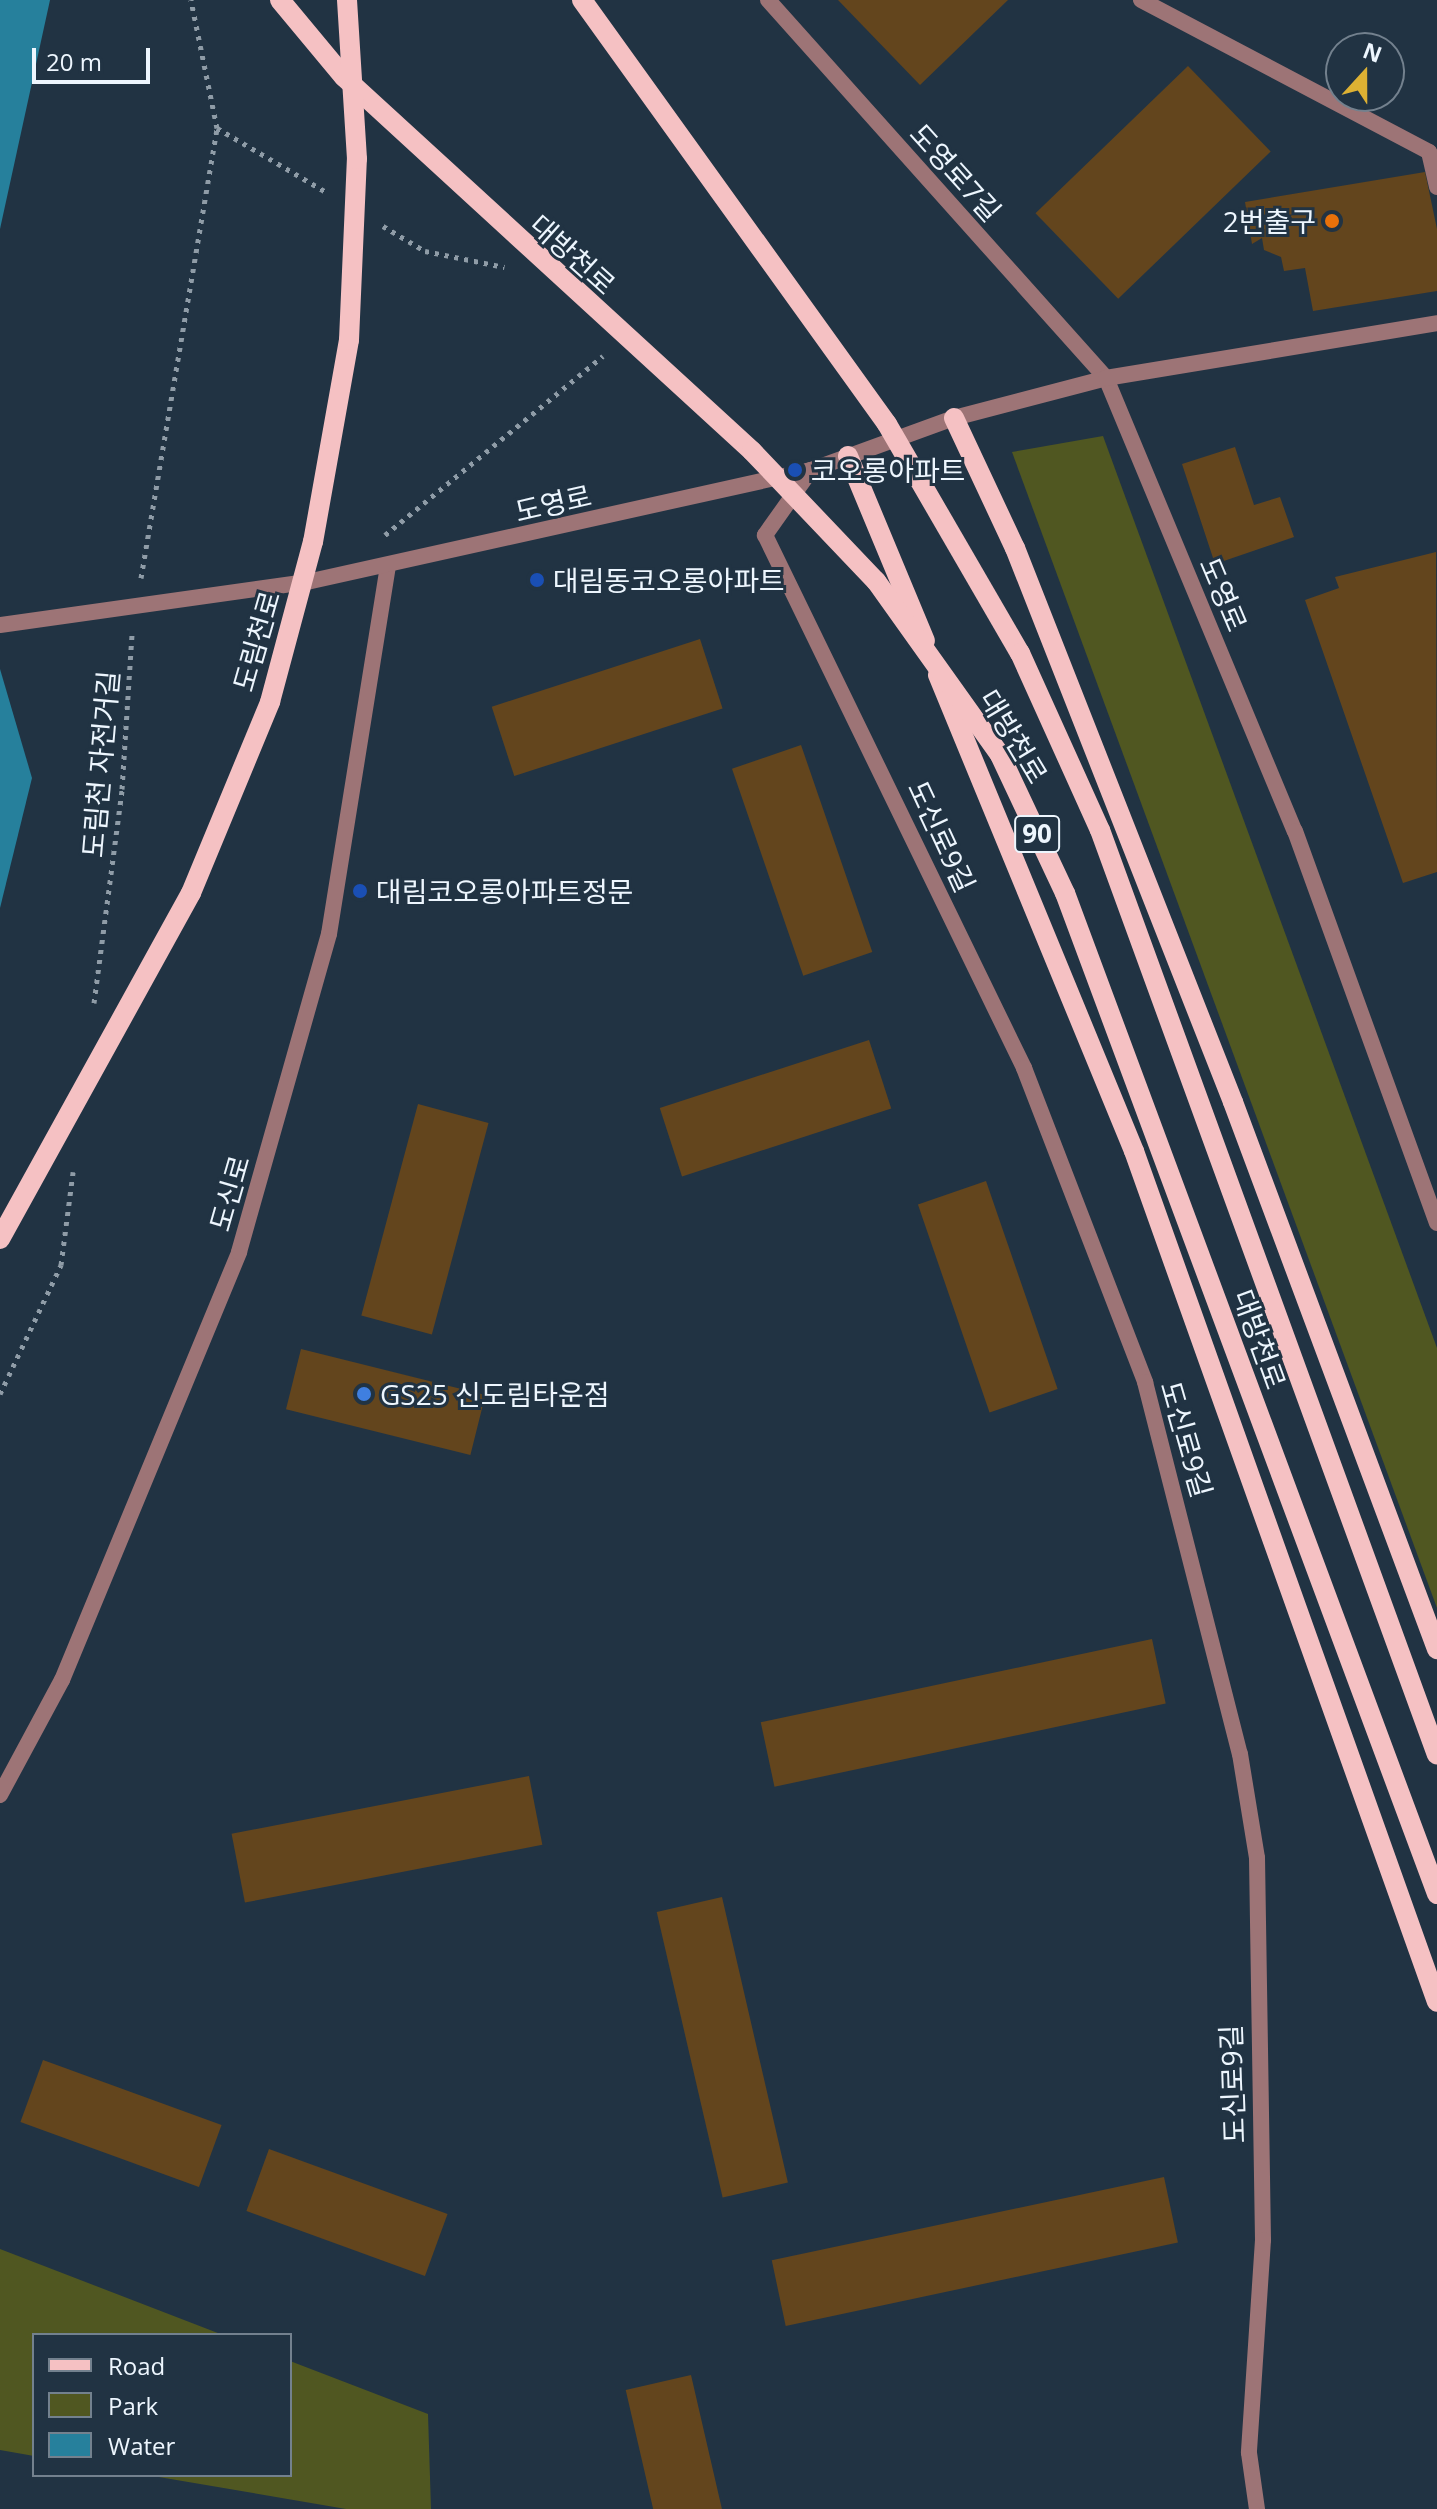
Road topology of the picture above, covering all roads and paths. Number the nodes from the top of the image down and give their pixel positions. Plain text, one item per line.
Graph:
1 (191, 0) edge
2 (280, 0) edge
3 (347, 0) edge
4 (582, 0) edge
5 (768, 0) edge
6 (1141, 0) edge
7 (217, 128) junction
8 (1437, 187) edge
9 (334, 197) dead end
10 (373, 220) dead end
11 (512, 268) dead end
12 (1437, 323) edge
13 (616, 345) dead end
14 (1106, 378) junction
15 (954, 418) junction
16 (848, 456) junction
17 (811, 470) junction
18 (388, 567) junction
19 (335, 576) junction
20 (141, 583) dead end
21 (0, 625) edge
22 (133, 630) dead end
23 (92, 1017) dead end
24 (75, 1156) dead end
25 (1437, 1223) edge
26 (0, 1239) edge
27 (0, 1394) edge
28 (1437, 1649) edge
29 (1437, 1755) edge
30 (0, 1795) edge
31 (1437, 1894) edge
32 (1437, 2002) edge
33 (1257, 2509) edge

1 - 7 path
2 - 31 main road, 대방천로 / 90, bridge
3 - 26 main road, 도림천로, bridge
4 - 29 main road, 대방천로 / 90, bridge
5 - 14 street, 도영로7길
6 - 8 street
7 - 9 path
7 - 20 path
10 - 11 path
12 - 14 street, 도영로
13 - 19 path
14 - 15 street, 도영로
14 - 25 street, 도영로
15 - 16 street, 도영로
15 - 28 main road
16 - 17 street, 도영로
16 - 32 main road
17 - 18 street, 도영로
17 - 33 street, 도신로9길
18 - 19 street, 도영로
18 - 30 street, 도신로
19 - 21 street, 도영로, bridge
22 - 23 path, 도림천 자전거길
24 - 27 path

